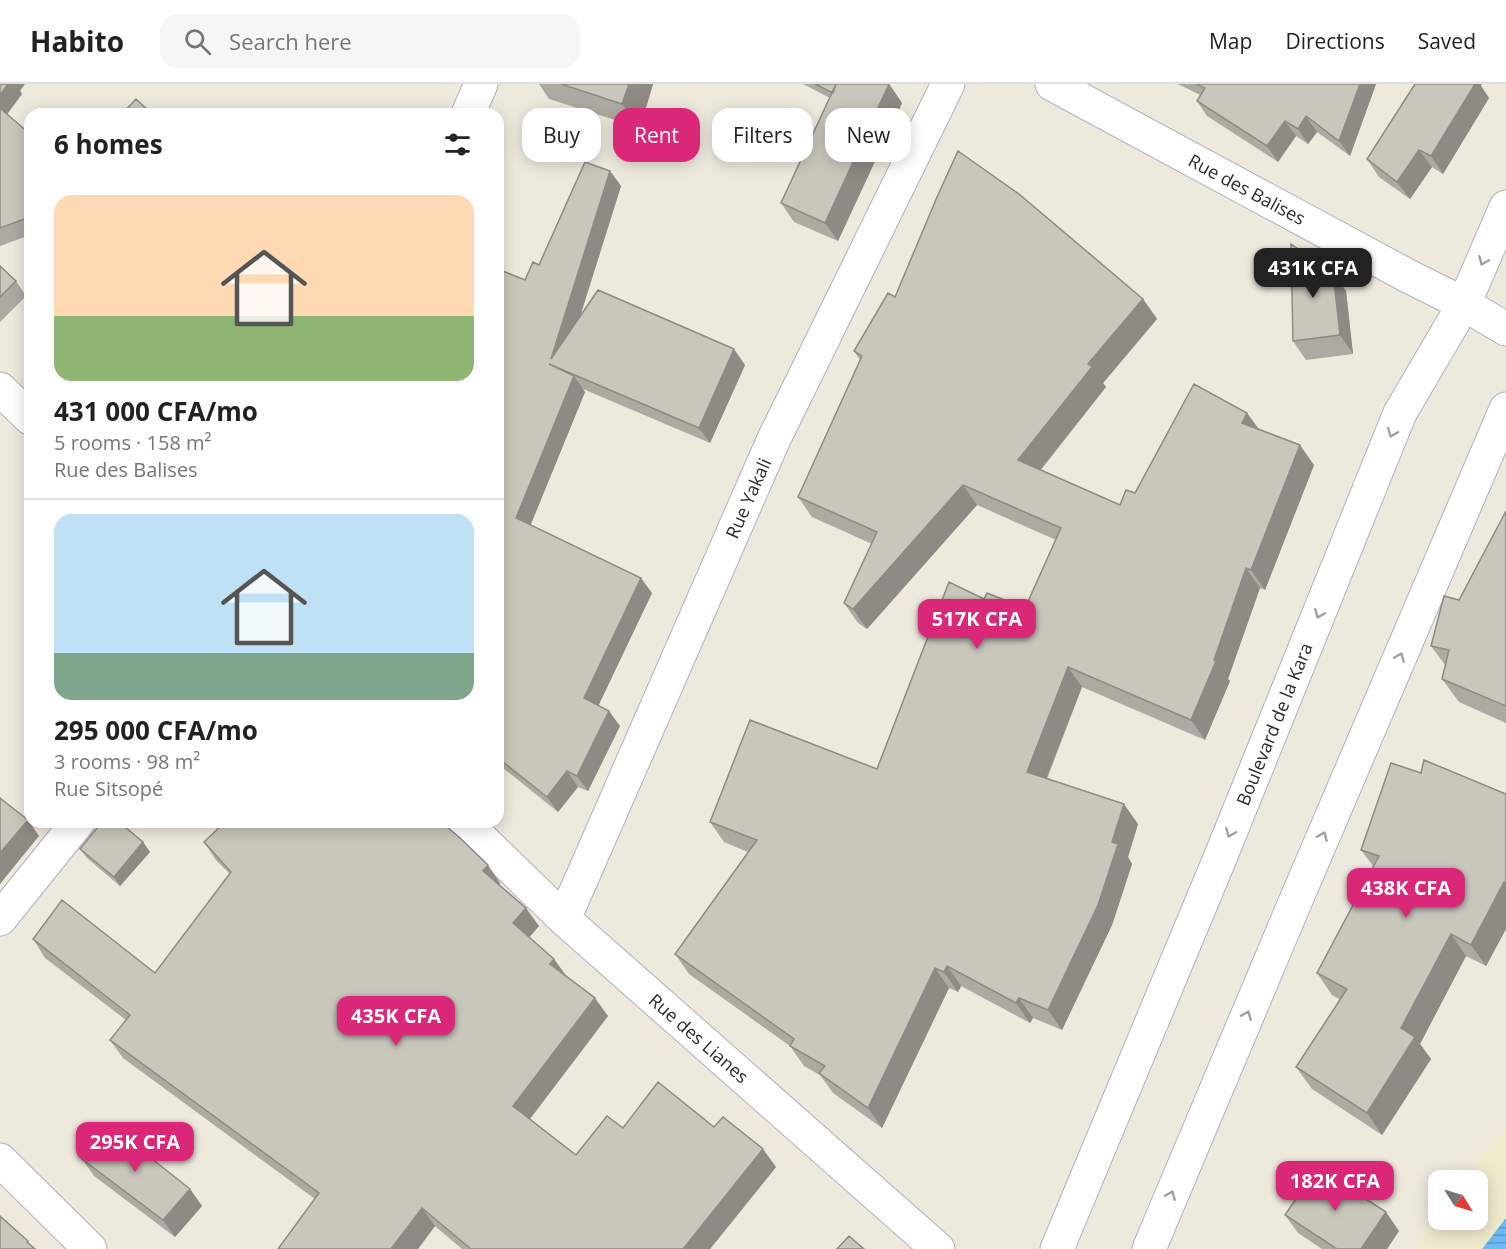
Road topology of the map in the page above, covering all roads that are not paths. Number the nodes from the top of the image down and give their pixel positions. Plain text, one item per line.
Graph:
1 (481, 84) edge
2 (948, 84) edge
3 (1052, 84) edge
4 (471, 108) edge
5 (1506, 207) edge
6 (1453, 298) junction
7 (1506, 329) edge
8 (0, 389) edge
9 (1506, 409) edge
10 (24, 412) edge
11 (73, 828) edge
12 (470, 828) edge
13 (0, 919) edge
14 (564, 919) junction
15 (0, 1160) edge
16 (90, 1249) edge
17 (938, 1249) edge
18 (1057, 1249) edge
19 (1149, 1249) edge

1 - 4 street
2 - 14 street, Rue Yakali
3 - 6 street, Rue des Balises
5 -> 6 street, Boulevard de la Kara
6 - 7 street, Rue des Balises
6 -> 18 street, Boulevard de la Kara
8 - 10 street
19 -> 9 street
11 - 13 street
12 - 14 street, Rue des Lianes
14 - 17 street, Rue des Lianes
15 - 16 street

